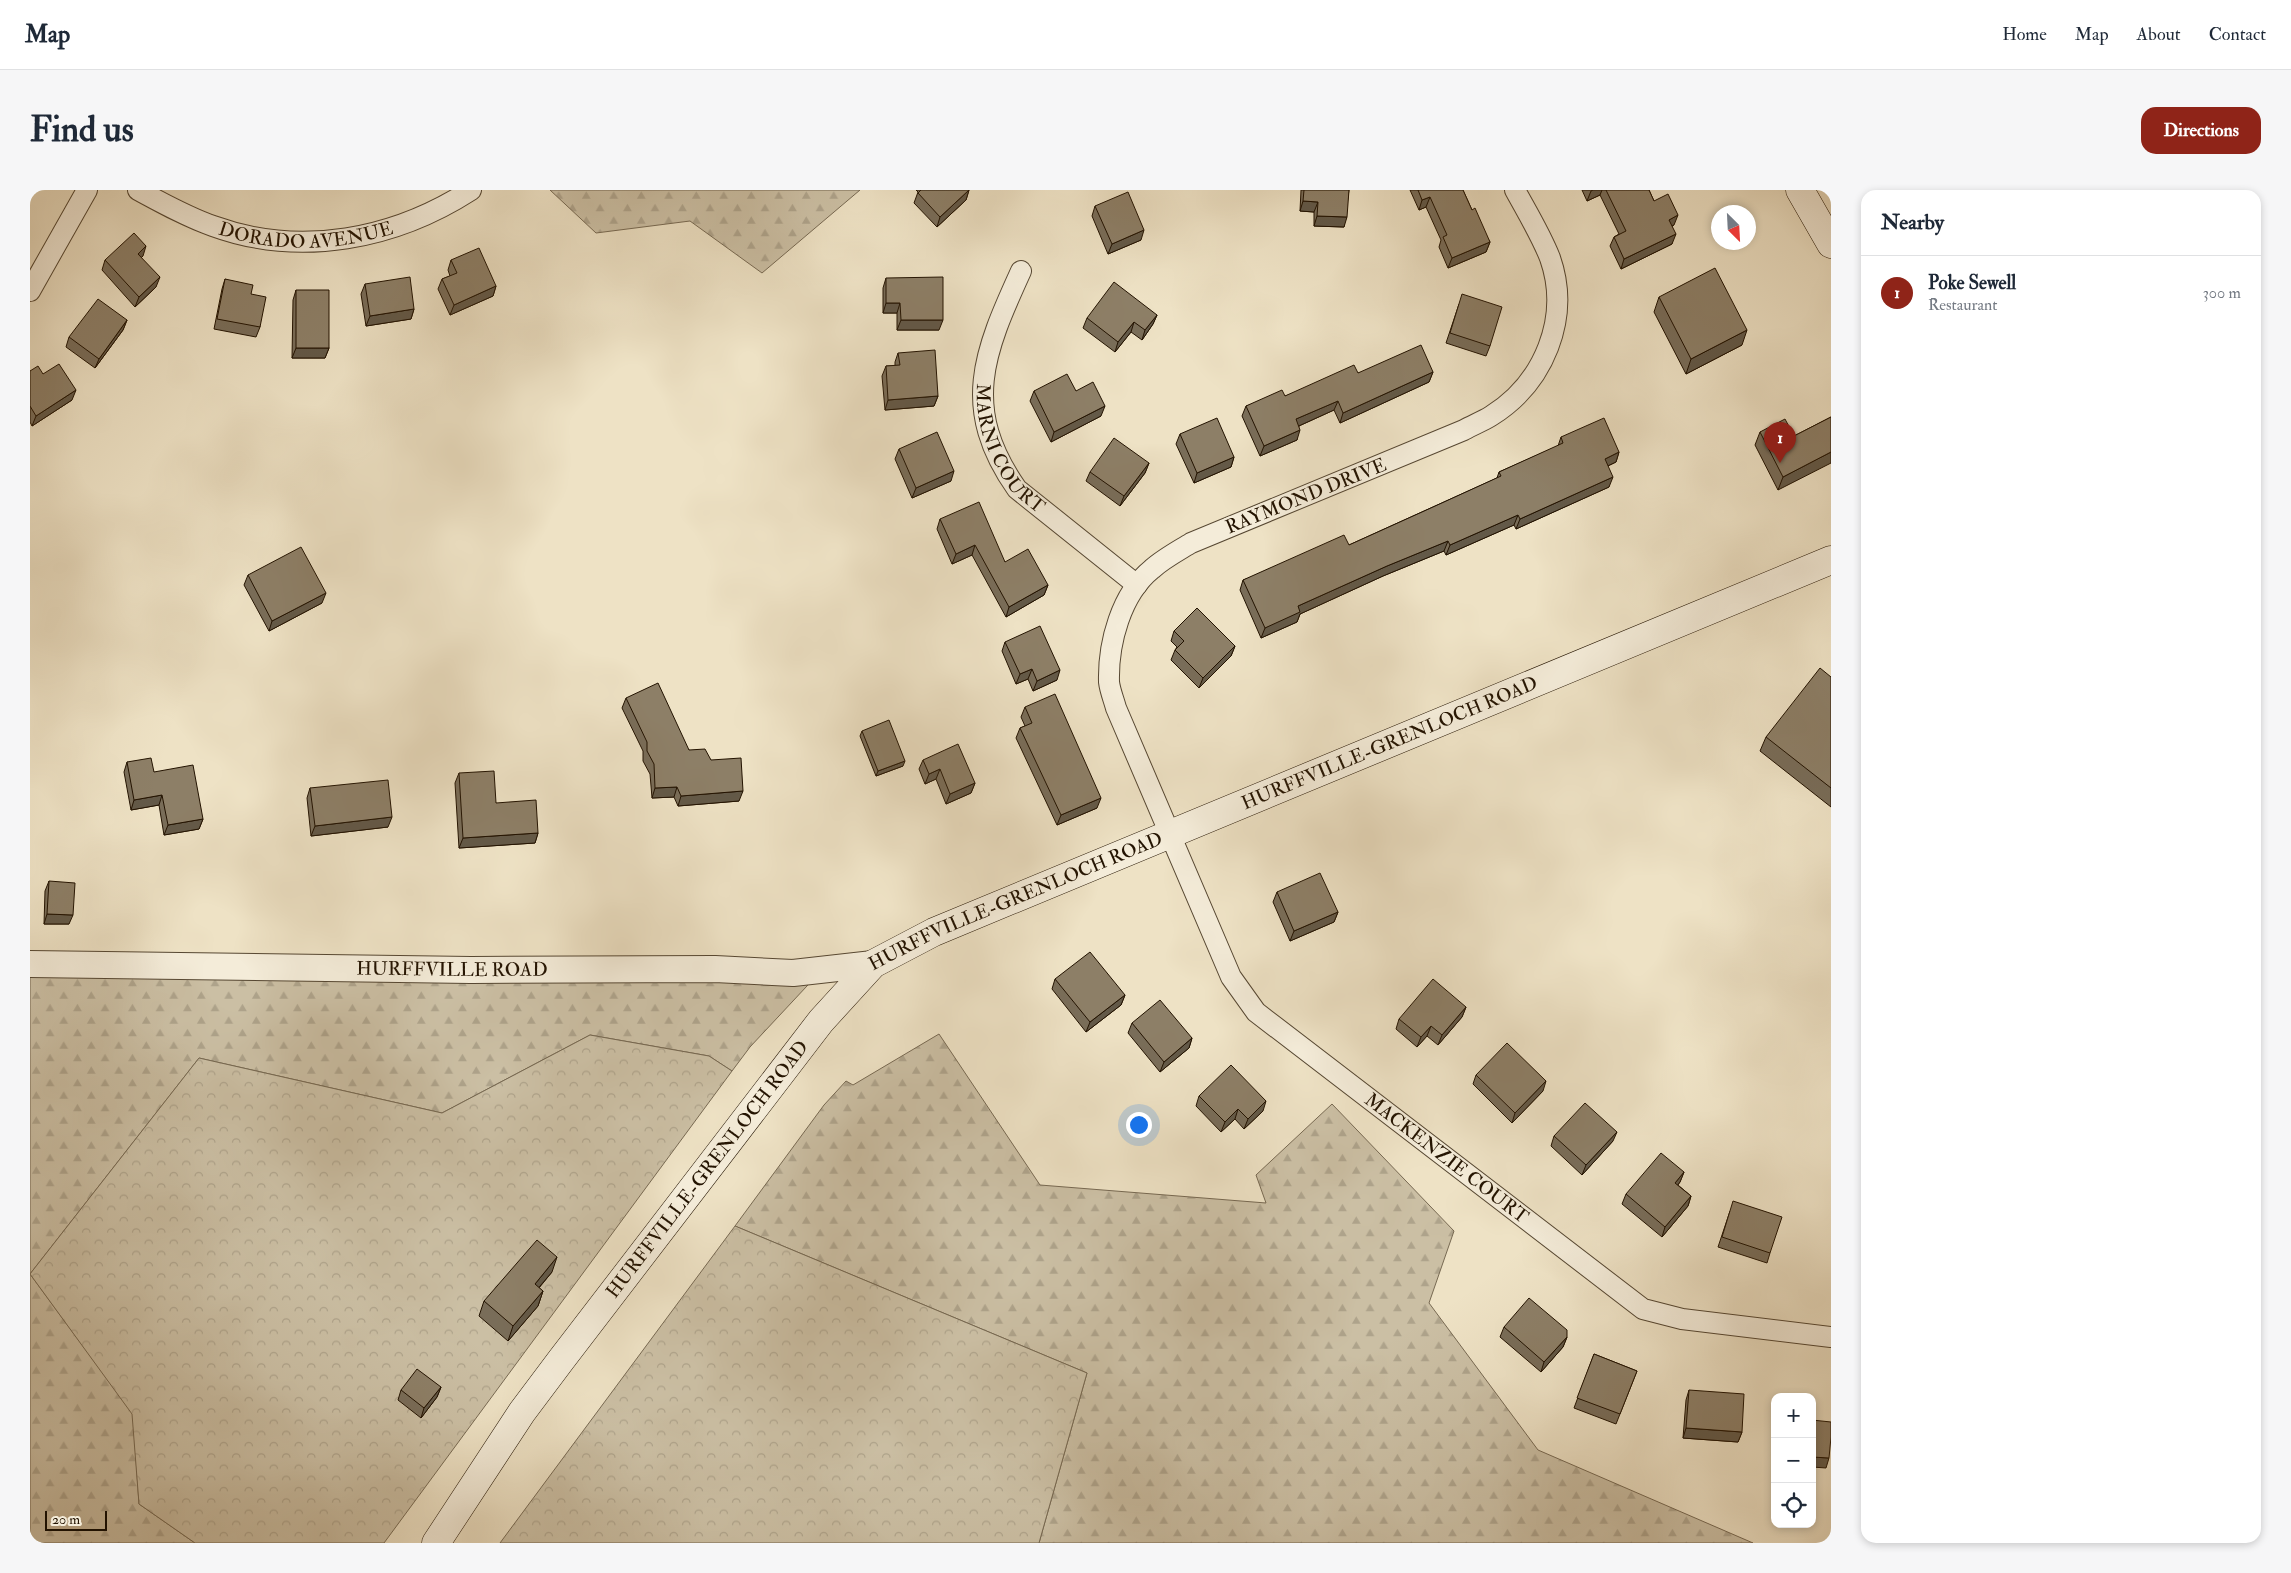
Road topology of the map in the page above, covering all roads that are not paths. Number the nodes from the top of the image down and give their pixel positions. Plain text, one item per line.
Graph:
1 (87, 190) edge
2 (138, 190) edge
3 (471, 190) edge
4 (1515, 190) edge
5 (1800, 190) edge
6 (1831, 244) edge
7 (1021, 271) dead end
8 (30, 291) edge
9 (1831, 560) edge
10 (1137, 585) junction
11 (1170, 834) junction
12 (30, 964) edge
13 (873, 964) junction
14 (1831, 1337) edge
15 (436, 1543) edge

1 - 8 street
2 - 3 street, DORADO AVENUE
4 - 10 street, RAYMOND DRIVE
5 - 6 main road
7 - 10 street, MARNI COURT
9 - 11 main road, HURFFVILLE-GRENLOCH ROAD
10 - 11 street, RAYMOND DRIVE
11 - 13 main road, HURFFVILLE-GRENLOCH ROAD
11 - 14 street, MACKENZIE COURT
12 - 13 street, HURFFVILLE ROAD
13 - 15 main road, HURFFVILLE-GRENLOCH ROAD

